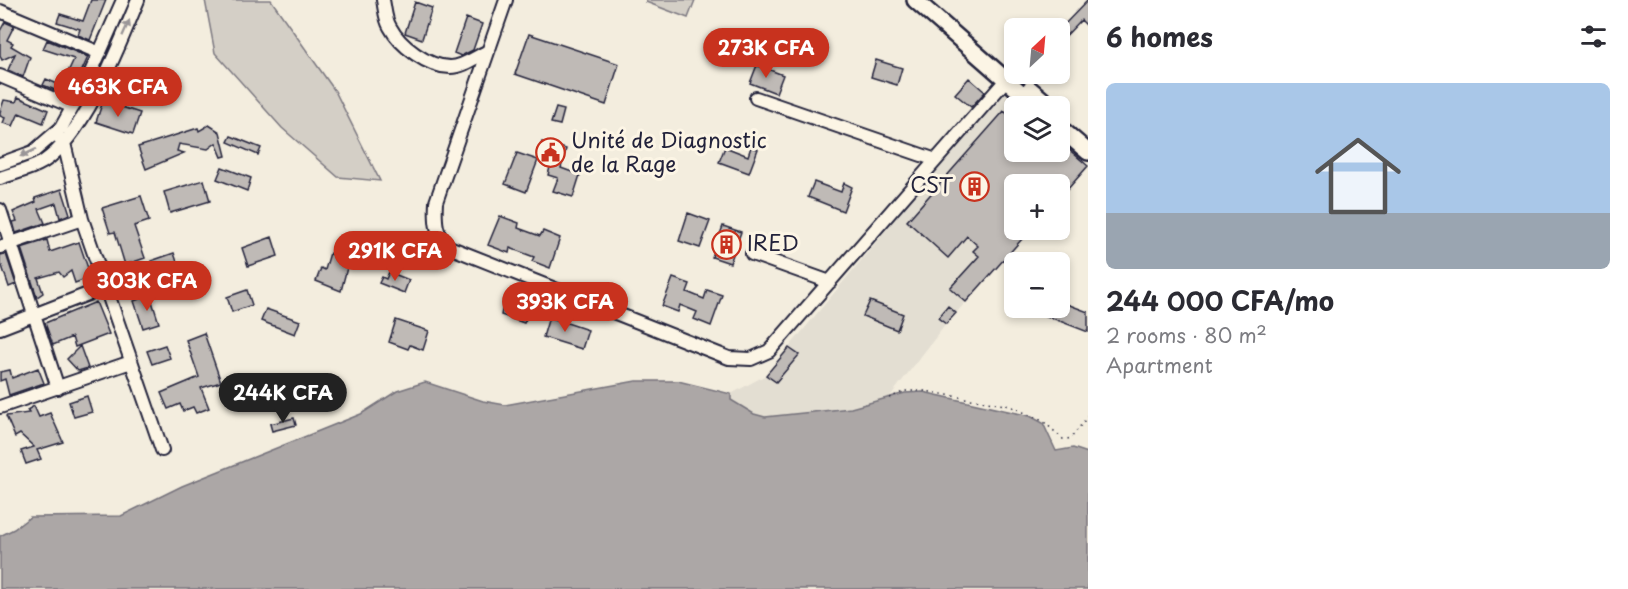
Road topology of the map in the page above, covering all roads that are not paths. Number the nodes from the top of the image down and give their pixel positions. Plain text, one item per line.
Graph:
1 (123, 0) edge
2 (138, 0) edge
3 (383, 0) edge
4 (506, 0) edge
5 (915, 0) edge
6 (929, 0) edge
7 (0, 11) edge
8 (488, 51) junction
9 (100, 52) junction
10 (0, 76) edge
11 (1004, 78) edge
12 (1004, 82) edge
13 (1011, 84) edge
14 (1028, 96) edge
15 (1029, 96) edge
16 (756, 98) dead end
17 (73, 107) junction
18 (1070, 128) edge
19 (1070, 132) edge
20 (60, 138) junction
21 (1088, 140) edge
22 (1088, 152) edge
23 (936, 160) junction
24 (0, 165) edge
25 (0, 178) edge
26 (0, 210) edge
27 (82, 219) junction
28 (5, 245) edge
29 (752, 254) dead end
30 (830, 282) junction
31 (106, 287) junction
32 (33, 314) junction
33 (0, 328) edge
34 (131, 362) junction
35 (58, 388) junction
36 (0, 406) edge
37 (162, 450) dead end

1 - 9 street
20 -> 2 street
3 - 8 street
4 - 8 street
5 - 11 main road
6 - 15 main road
7 - 9 street
8 - 30 street
9 - 17 street
10 - 17 street
12 - 23 street
13 - 14 main road
16 - 23 street
17 - 20 street
18 - 21 main road
19 - 22 main road
20 -> 24 street
20 - 25 street
20 - 27 street
23 - 30 street
26 - 28 street
27 - 28 street
27 - 31 street
28 - 32 street
29 - 30 street
31 - 32 street
31 - 34 street
32 - 33 street
32 - 35 street
34 - 35 street
34 - 37 street
35 - 36 street

